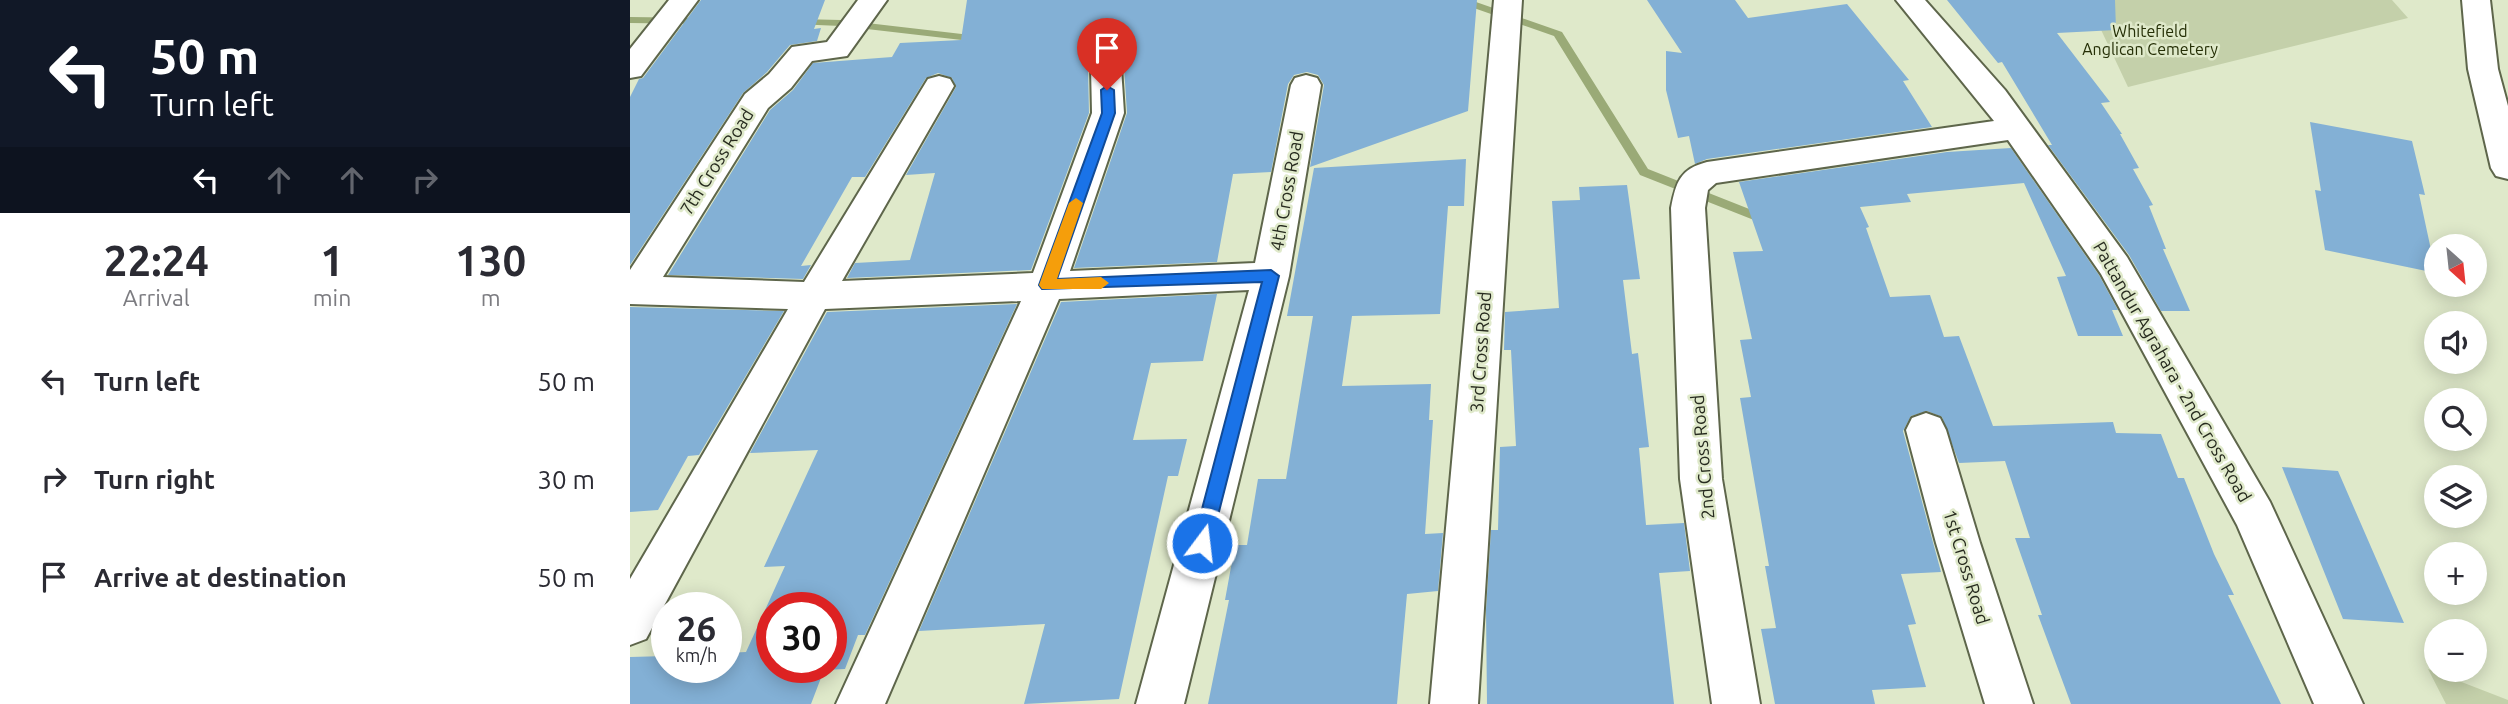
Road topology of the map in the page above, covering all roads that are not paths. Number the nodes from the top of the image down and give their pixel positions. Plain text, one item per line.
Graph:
1 (684, 0) edge
2 (873, 0) edge
3 (1508, 0) edge
4 (1910, 0) edge
5 (2476, 0) edge
6 (1106, 67) dead end
7 (630, 69) edge
8 (1306, 85) dead end
9 (939, 86) dead end
10 (2016, 128) junction
11 (2508, 168) edge
12 (1271, 276) junction
13 (1047, 285) junction
14 (633, 290) edge
15 (814, 296) junction
16 (1926, 430) dead end
17 (630, 623) edge
18 (860, 704) edge
19 (1160, 704) edge
20 (1454, 704) edge
21 (1736, 704) edge
22 (2008, 704) edge
23 (2339, 704) edge

1 - 7 street
2 - 14 street, 7th Cross Road
3 - 20 street, 3rd Cross Road
4 - 10 street, Pattandur Agrahara - 2nd Cross Road
5 - 11 street
6 - 13 street
8 - 12 street, 4th Cross Road
9 - 15 street
10 - 21 street, 2nd Cross Road
10 - 23 street, Pattandur Agrahara - 2nd Cross Road
12 - 13 street
12 - 19 street, 4th Cross Road
13 - 15 street
13 - 18 street
14 - 15 street
15 - 17 street
16 - 22 street, 1st Cross Road

